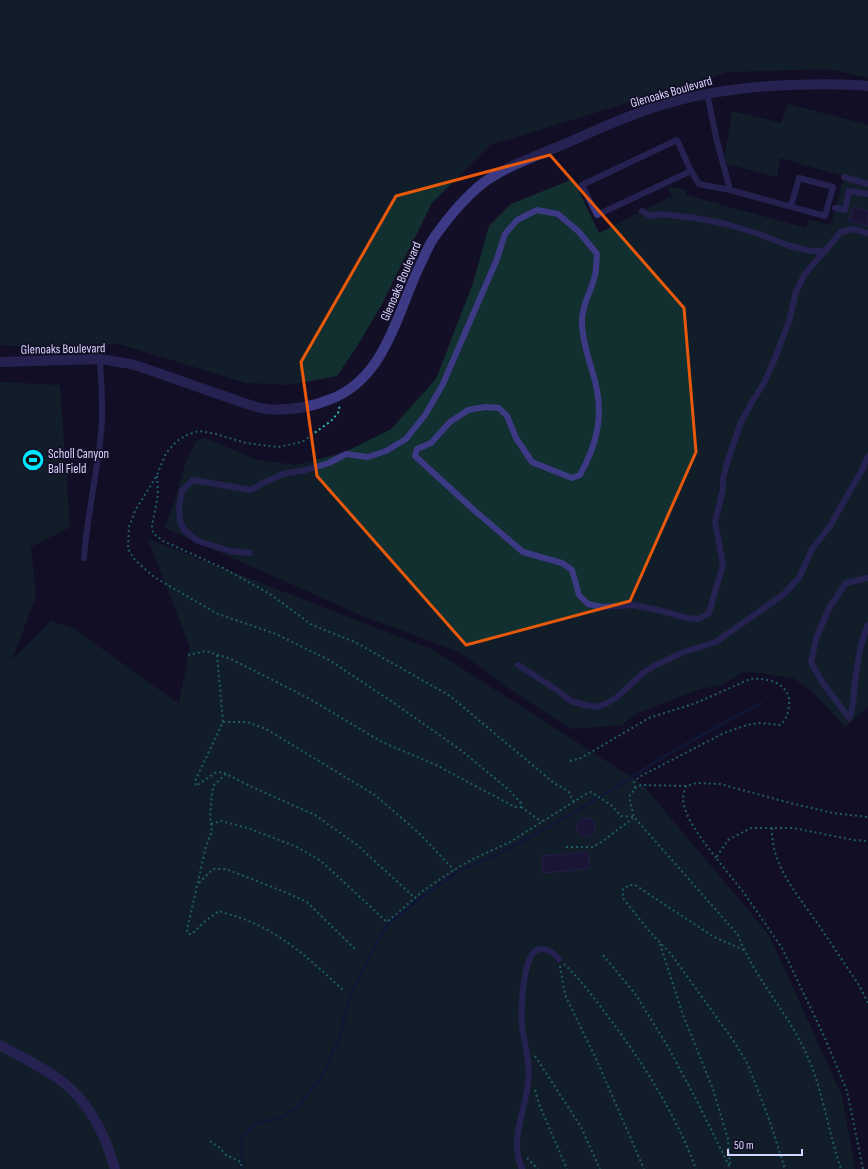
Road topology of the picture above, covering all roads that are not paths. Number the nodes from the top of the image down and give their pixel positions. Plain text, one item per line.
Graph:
1 (868, 86) edge
2 (707, 92) junction
3 (691, 171) junction
4 (844, 177) dead end
5 (868, 184) edge
6 (730, 190) junction
7 (868, 194) edge
8 (791, 206) junction
9 (835, 208) dead end
10 (642, 211) dead end
11 (868, 233) edge
12 (826, 251) junction
13 (100, 359) junction
14 (0, 362) edge
15 (868, 456) edge
16 (250, 553) dead end
17 (84, 558) dead end
18 (868, 578) edge
19 (868, 625) edge
20 (518, 665) dead end
21 (559, 959) road end
22 (0, 1045) edge
23 (116, 1169) edge
24 (522, 1169) edge

1 - 2 street, Glenoaks Boulevard
2 - 6 lane
2 - 13 street, Glenoaks Boulevard
3 - 3 lane
3 - 6 lane
4 - 5 lane
6 - 8 lane
7 - 9 lane
8 - 8 lane
10 - 12 lane
11 - 12 lane
12 - 16 lane
13 - 14 street, Glenoaks Boulevard
13 - 17 lane
15 - 20 lane
18 - 19 lane
21 - 24 lane
22 - 23 street

